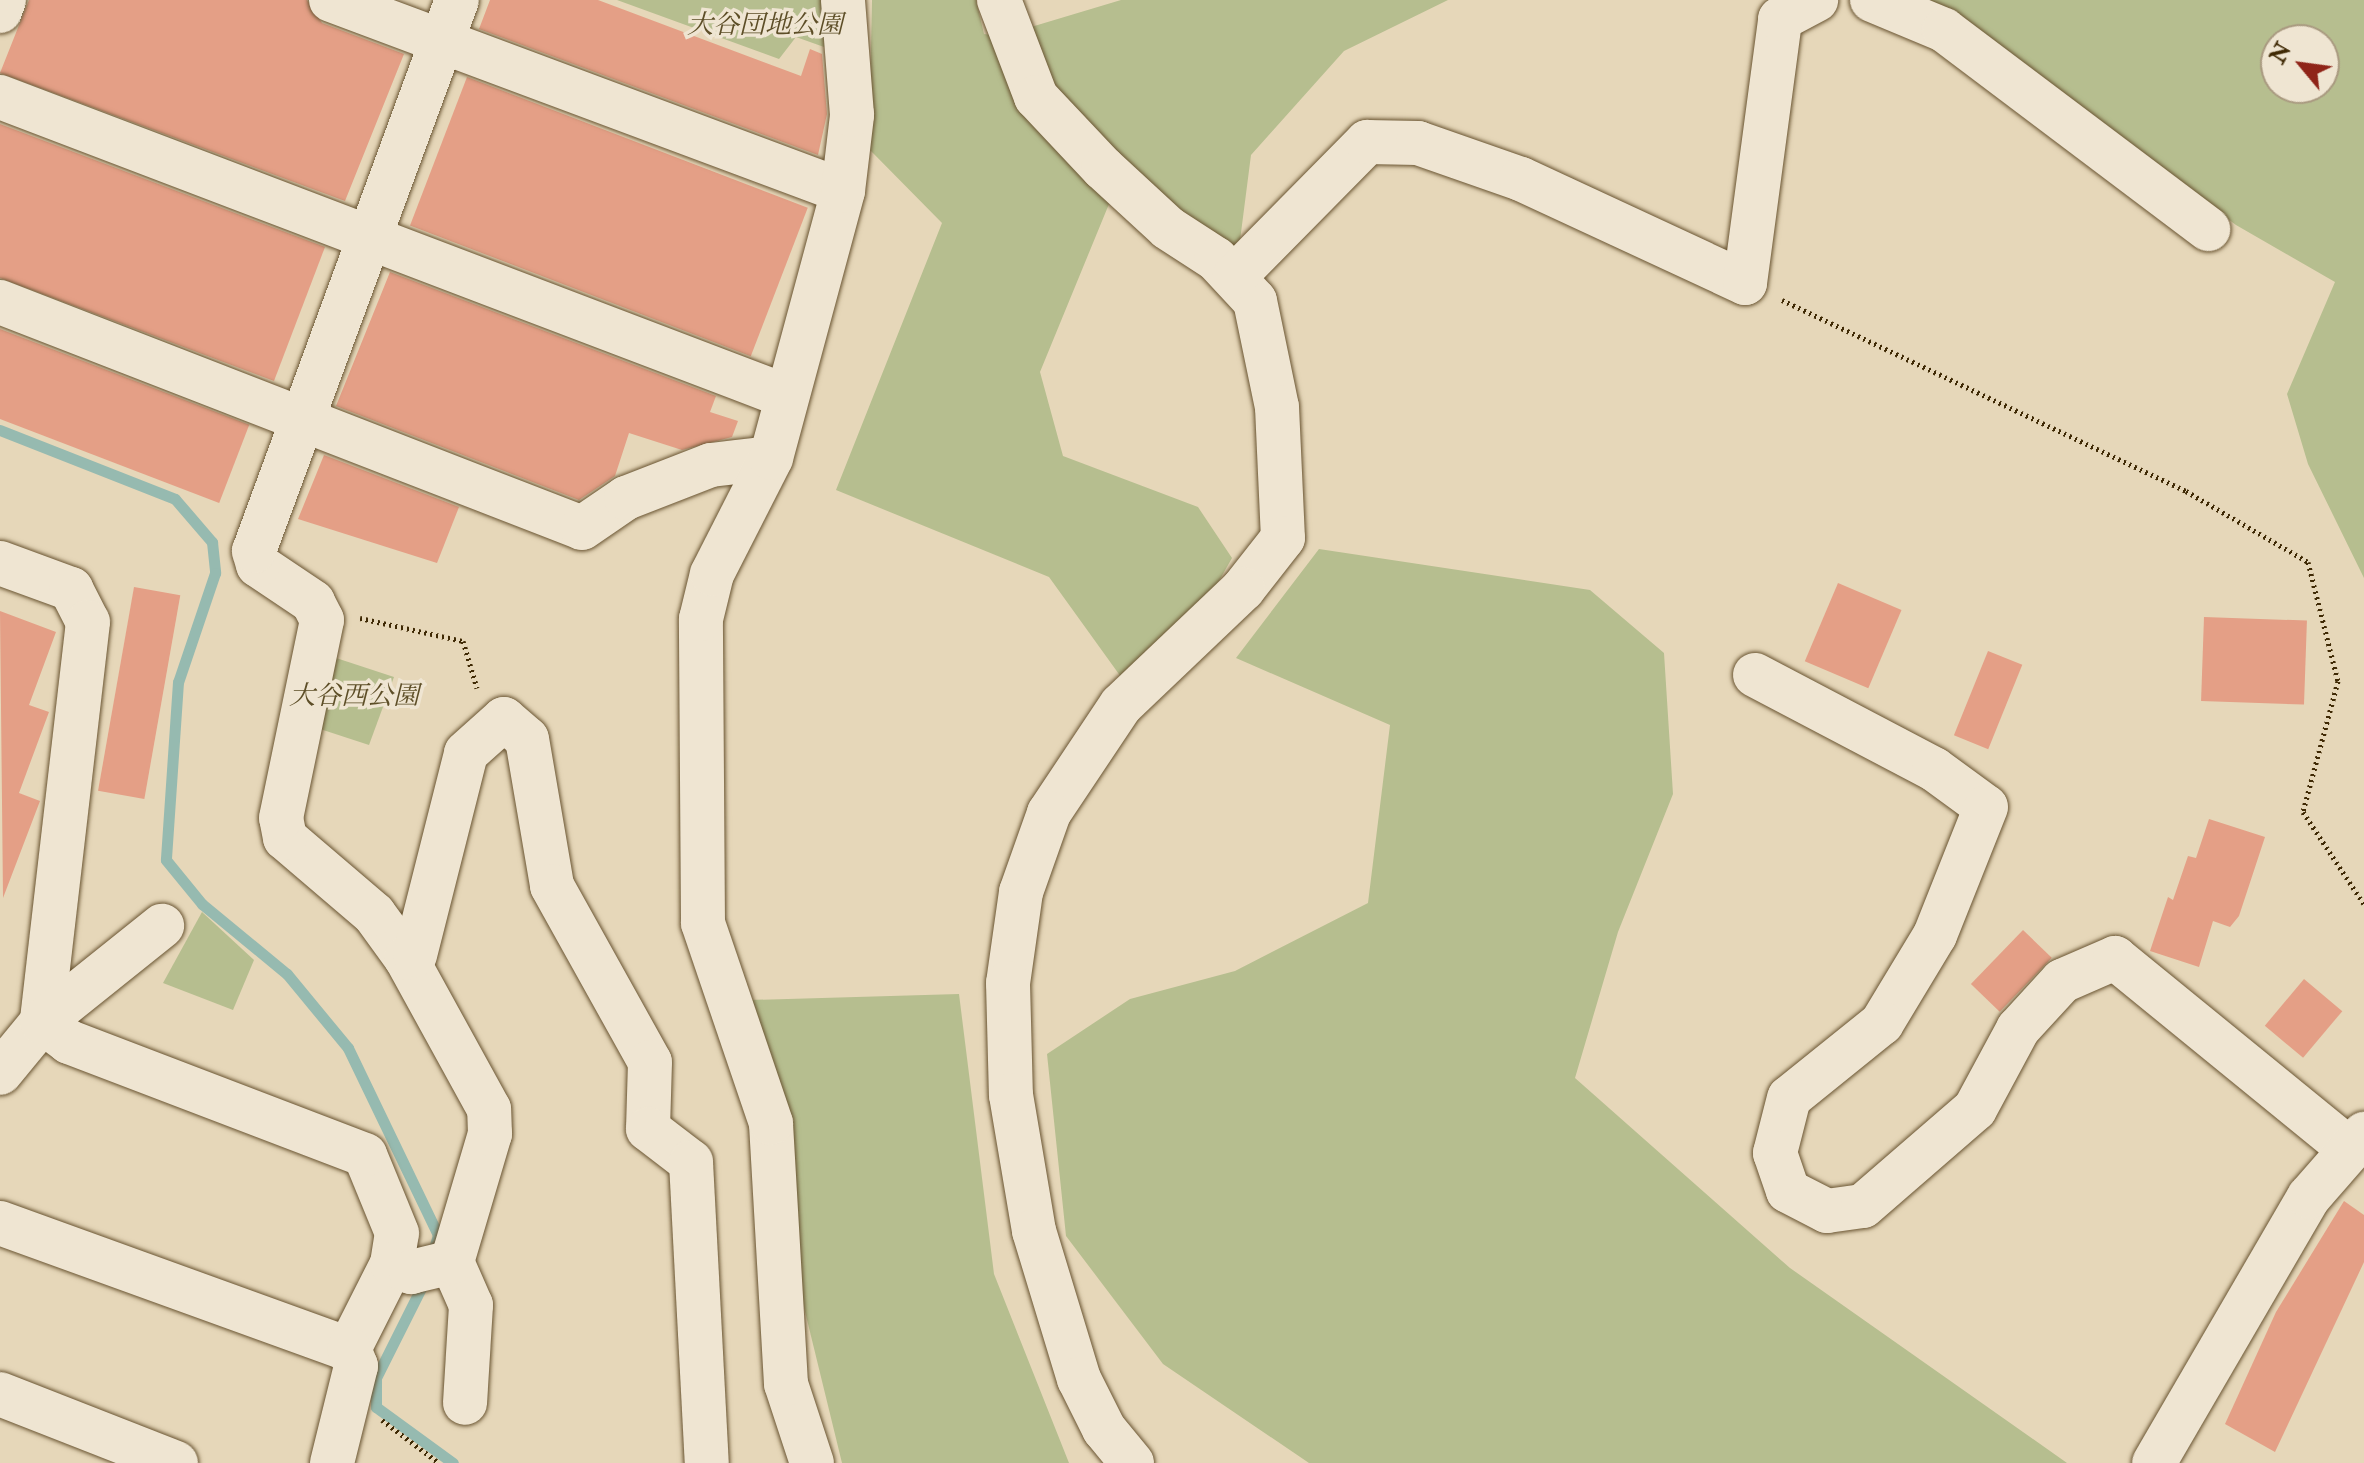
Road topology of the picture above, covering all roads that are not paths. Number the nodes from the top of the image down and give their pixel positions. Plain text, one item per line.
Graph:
1 (4, 0) edge
2 (331, 0) edge
3 (457, 0) edge
4 (843, 0) edge
5 (999, 0) edge
6 (1816, 0) edge
7 (1872, 0) edge
8 (0, 11) edge
9 (441, 43) junction
10 (0, 97) edge
11 (843, 191) junction
12 (2208, 229) dead end
13 (368, 240) junction
14 (1234, 277) junction
15 (0, 302) edge
16 (783, 395) junction
17 (301, 419) junction
18 (771, 458) junction
19 (0, 563) edge
20 (1755, 675) dead end
21 (162, 926) dead end
22 (406, 958) junction
23 (42, 1022) junction
24 (0, 1073) edge
25 (2357, 1142) edge
26 (0, 1223) edge
27 (425, 1266) junction
28 (349, 1349) junction
29 (0, 1394) edge
30 (465, 1403) dead end
31 (176, 1463) edge
32 (332, 1463) edge
33 (707, 1463) edge
34 (812, 1463) edge
35 (1132, 1463) edge
36 (2154, 1463) edge

1 - 8 street
2 - 9 street
3 - 9 street
4 - 11 street
5 - 14 street
6 - 14 street
7 - 12 street
9 - 11 street
9 - 13 street
10 - 13 street
11 - 16 street
13 - 16 street
13 - 17 street
14 - 35 street
15 - 17 street
16 - 18 street
17 - 18 street
17 - 22 street
18 - 34 street
19 - 23 street
20 - 25 street
21 - 23 street
22 - 27 street
22 - 33 street
23 - 24 street
23 - 27 street
25 - 36 street
26 - 28 street
27 - 28 street
27 - 30 street
28 - 32 street
29 - 31 street

